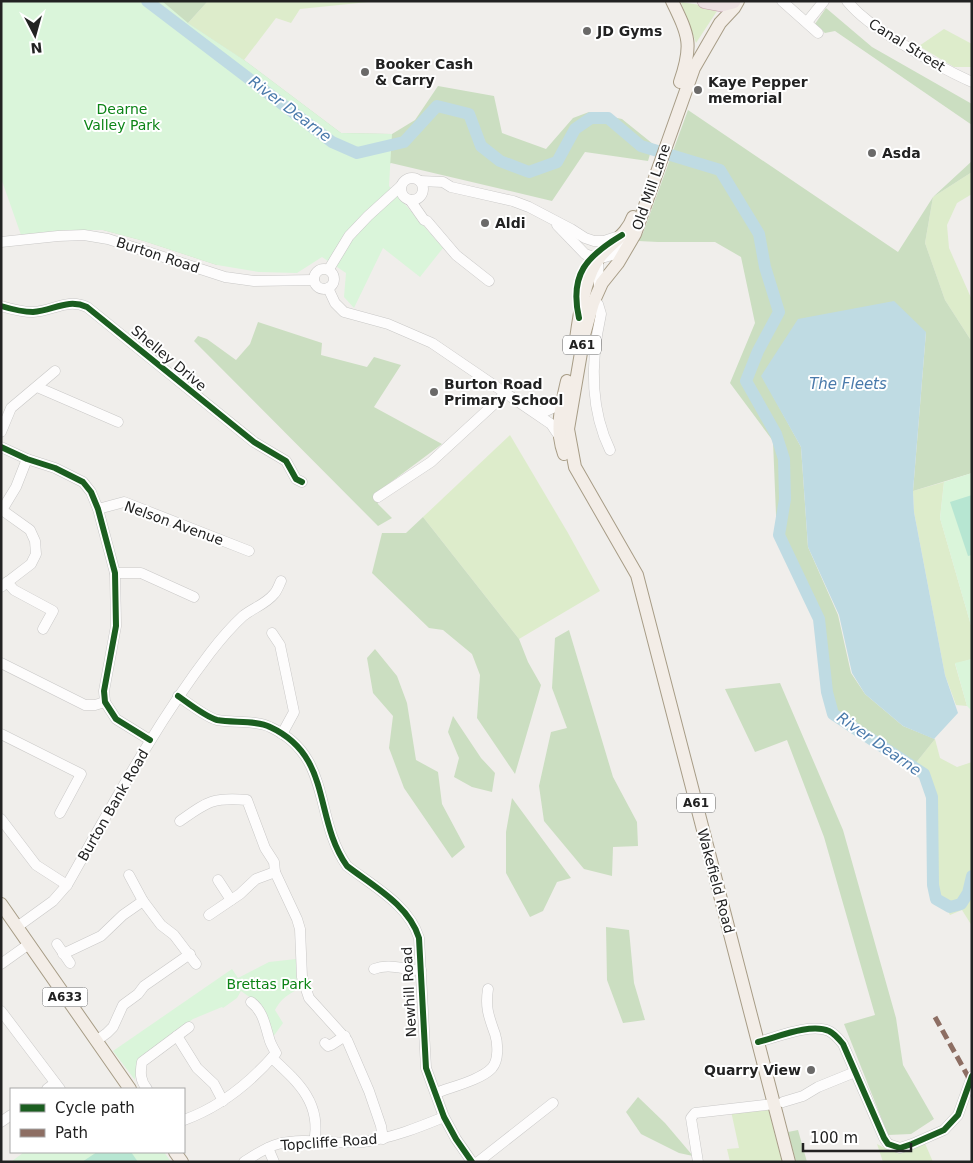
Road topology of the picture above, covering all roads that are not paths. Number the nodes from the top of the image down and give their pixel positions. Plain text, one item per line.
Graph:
1 (672, 1) edge
2 (705, 1) edge
3 (733, 1) edge
4 (738, 1) edge
5 (782, 1) edge
6 (824, 1) edge
7 (848, 1) edge
8 (807, 22) junction
9 (818, 33) dead end
10 (972, 82) edge
11 (661, 148) junction
12 (401, 186) junction
13 (421, 189) junction
14 (407, 199) junction
15 (384, 202) junction
16 (545, 214) junction
17 (427, 221) junction
18 (629, 234) junction
19 (585, 238) junction
20 (1, 242) edge
21 (596, 257) junction
22 (329, 269) junction
23 (314, 280) junction
24 (489, 281) dead end
25 (328, 288) junction
26 (599, 288) junction
27 (588, 302) junction
28 (1, 306) edge
29 (55, 372) dead end
30 (37, 387) junction
31 (506, 393) junction
32 (562, 404) junction
33 (531, 410) junction
34 (118, 422) dead end
35 (1, 432) edge
36 (559, 436) junction
37 (1, 447) edge
38 (610, 450) dead end
39 (27, 459) junction
40 (575, 467) junction
41 (302, 482) dead end
42 (378, 498) dead end
43 (98, 509) junction
44 (2, 510) edge
45 (249, 550) dead end
46 (115, 572) junction
47 (277, 583) dead end
48 (4, 585) edge
49 (194, 597) dead end
50 (43, 629) dead end
51 (273, 637) dead end
52 (1, 663) edge
53 (178, 696) junction
54 (105, 702) junction
55 (1, 734) edge
56 (282, 734) junction
57 (150, 740) junction
58 (60, 813) dead end
59 (1, 820) edge
60 (180, 820) dead end
61 (275, 872) junction
62 (129, 875) dead end
63 (218, 880) dead end
64 (67, 885) junction
65 (231, 900) junction
66 (143, 901) junction
67 (1, 904) edge
68 (209, 916) dead end
69 (17, 927) junction
70 (29, 944) junction
71 (57, 944) dead end
72 (63, 954) junction
73 (190, 954) junction
74 (70, 963) dead end
75 (1, 964) edge
76 (196, 964) dead end
77 (374, 969) dead end
78 (421, 970) junction
79 (488, 989) dead end
80 (251, 1002) dead end
81 (1, 1011) edge
82 (189, 1027) dead end
83 (177, 1036) junction
84 (345, 1036) junction
85 (96, 1041) junction
86 (758, 1042) junction
87 (324, 1043) dead end
88 (272, 1058) junction
89 (855, 1072) junction
90 (972, 1076) edge
91 (54, 1087) edge
92 (129, 1088) edge
93 (145, 1088) edge
94 (436, 1093) junction
95 (223, 1101) junction
96 (554, 1103) dead end
97 (778, 1103) junction
98 (444, 1117) junction
99 (185, 1120) edge
100 (383, 1139) junction
101 (314, 1142) junction
102 (268, 1148) junction
103 (698, 1159) edge
104 (244, 1162) edge
105 (274, 1162) edge
106 (472, 1162) edge
107 (478, 1162) edge
108 (789, 1162) edge

1 - 11 main road, Old Mill Lane / A61
2 - 3 highway
4 - 11 main road, Old Mill Lane / A61
5 - 8 street
6 - 8 street
7 - 10 street, Canal Street
8 - 9 street
11 - 18 main road, Old Mill Lane / A61
12 - 13 street
12 - 14 street
12 - 15 street
13 - 14 street
13 - 16 street
13 - 17 street
14 - 15 street
14 - 17 street
15 - 22 street
16 - 19 street
16 - 21 street
17 - 24 street
18 - 19 street
18 - 21 main road, Old Mill Lane / A61
18 - 26 main road, Old Mill Lane / A61
19 - 21 street
20 - 23 street, Burton Road
21 - 26 street
21 - 27 main road, Old Mill Lane / A61
22 - 23 street
22 - 25 street
23 - 25 street
25 - 31 street
26 - 27 main road, Old Mill Lane / A61
27 - 32 main road, Old Mill Lane / A61
27 - 38 street
27 - 40 main road, Old Mill Lane / A61
28 - 41 street, Shelley Drive
29 - 30 street
30 - 34 street
30 - 35 street
31 - 33 street
31 - 42 street
32 - 33 street
32 - 36 main road, Old Mill Lane / A61
33 - 36 street
36 - 40 main road, Old Mill Lane / A61
37 - 39 street
39 - 43 street
39 - 44 street
40 - 86 main road, Wakefield Road / A61
43 - 45 street, Nelson Avenue
43 - 46 street
44 - 48 street
46 - 49 street
46 - 54 street
47 - 53 street, Burton Bank Road
48 - 50 street
51 - 56 street
52 - 54 street
53 - 56 street, Newhill Road
53 - 57 street, Burton Bank Road
54 - 57 street
55 - 58 street
56 - 78 street, Newhill Road
57 - 64 street, Burton Bank Road
59 - 64 street
60 - 61 street
61 - 65 street
61 - 84 street
62 - 66 street
63 - 65 street
64 - 69 street, Burton Bank Road
65 - 68 street
66 - 72 street
66 - 73 street
67 - 69 main road, A633
69 - 70 main road, A633
70 - 75 street
70 - 85 main road, A633
71 - 72 street
72 - 74 street
73 - 76 street
73 - 85 street
77 - 78 street
78 - 94 street, Newhill Road
79 - 94 street
80 - 88 street
81 - 91 street
82 - 83 street
83 - 93 street
83 - 95 street
84 - 87 street
84 - 100 street
85 - 92 main road, A633
86 - 89 street
86 - 97 main road, Wakefield Road / A61
88 - 95 street
88 - 101 street
89 - 90 street
89 - 97 street
94 - 98 street, Newhill Road
95 - 99 street
96 - 107 street
97 - 103 street
97 - 108 main road, Wakefield Road / A61
98 - 100 street, Topcliffe Road
98 - 106 street, Newhill Road
100 - 101 street, Topcliffe Road
101 - 102 street, Topcliffe Road
102 - 104 street, Topcliffe Road
102 - 105 street

